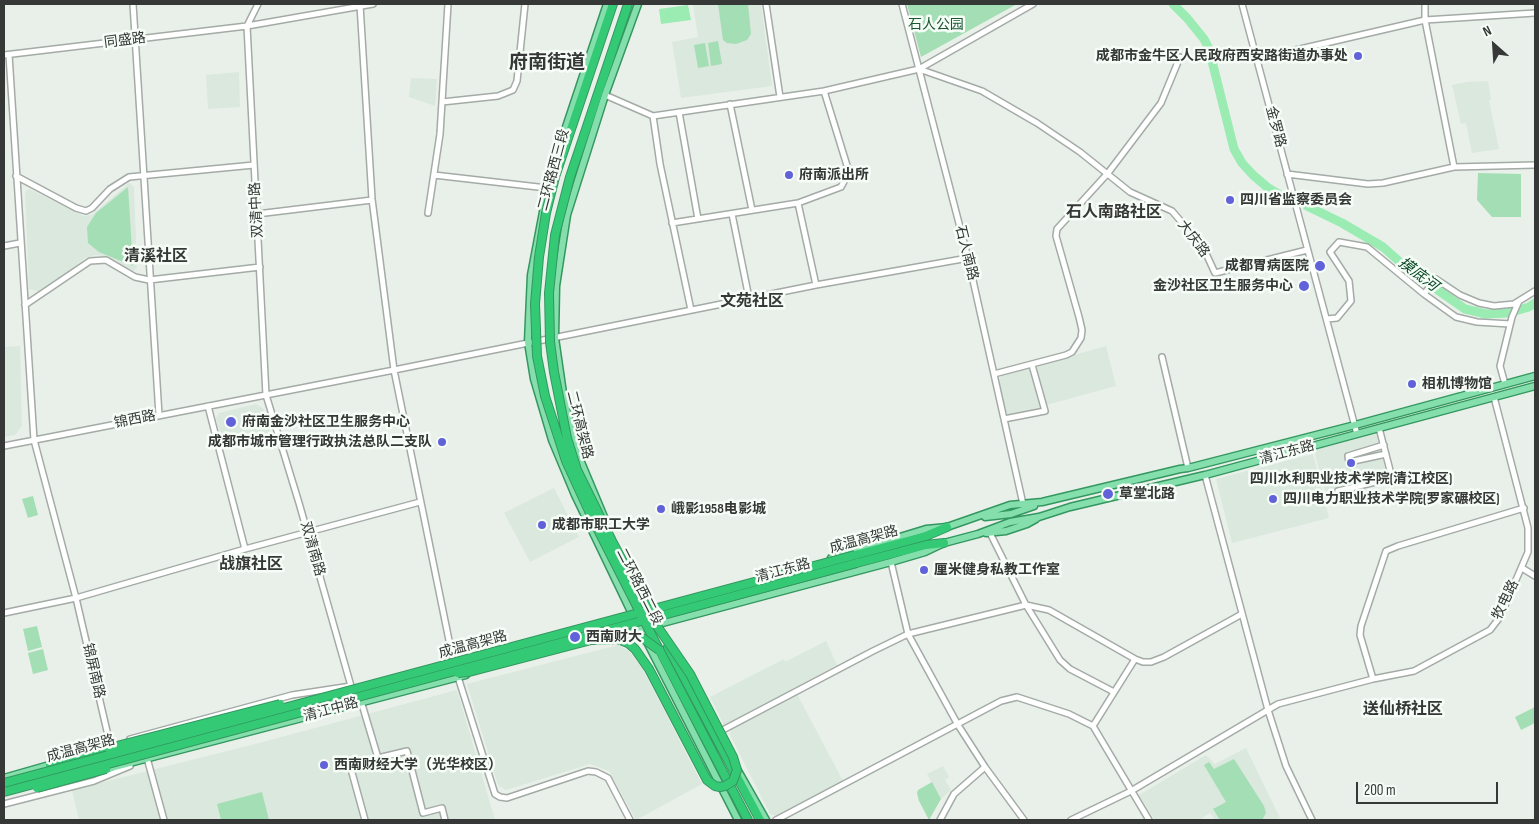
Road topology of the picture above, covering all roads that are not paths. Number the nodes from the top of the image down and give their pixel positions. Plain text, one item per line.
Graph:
1 (133, 4) edge
2 (258, 4) edge
3 (373, 4) edge
4 (448, 4) edge
5 (525, 4) edge
6 (607, 4) edge
7 (612, 4) edge
8 (628, 4) edge
9 (632, 4) edge
10 (638, 4) edge
11 (766, 4) edge
12 (902, 4) edge
13 (1033, 4) edge
14 (1242, 4) edge
15 (1425, 4) edge
16 (360, 5) junction
17 (1535, 13) edge
18 (1425, 20) junction
19 (622, 24) junction
20 (247, 26) junction
21 (136, 40) junction
22 (6, 55) edge
23 (1180, 57) dead end
24 (1257, 59) junction
25 (919, 69) junction
26 (824, 91) junction
27 (605, 95) junction
28 (780, 97) junction
29 (442, 102) junction
30 (730, 104) junction
31 (678, 112) junction
32 (653, 116) junction
33 (254, 165) junction
34 (1535, 165) edge
35 (1454, 167) junction
36 (1108, 173) junction
37 (1287, 174) junction
38 (143, 175) junction
39 (434, 175) junction
40 (16, 176) junction
41 (547, 188) junction
42 (372, 200) junction
43 (798, 202) junction
44 (752, 210) junction
45 (428, 213) dead end
46 (257, 214) junction
47 (732, 214) junction
48 (698, 219) junction
49 (672, 223) junction
50 (20, 243) junction
51 (4, 246) edge
52 (1307, 250) junction
53 (968, 258) junction
54 (260, 267) junction
55 (149, 280) junction
56 (816, 285) junction
57 (1535, 291) edge
58 (1426, 292) junction
59 (750, 298) junction
60 (1519, 303) junction
61 (25, 305) junction
62 (691, 310) junction
63 (1327, 319) junction
64 (1510, 324) junction
65 (554, 338) junction
66 (528, 342) junction
67 (1162, 357) dead end
68 (1032, 364) junction
69 (394, 370) junction
70 (994, 374) junction
71 (1535, 376) edge
72 (1505, 384) junction
73 (1535, 386) edge
74 (266, 395) junction
75 (1494, 397) junction
76 (208, 406) junction
77 (159, 415) junction
78 (1004, 419) junction
79 (1355, 425) junction
80 (1379, 428) junction
81 (1357, 434) junction
82 (34, 440) junction
83 (1384, 445) junction
84 (4, 446) edge
85 (1386, 454) junction
86 (1188, 468) junction
87 (1205, 474) junction
88 (1338, 491) dead end
89 (420, 502) junction
90 (1042, 502) junction
91 (1023, 504) junction
92 (1524, 508) junction
93 (1039, 517) junction
94 (973, 519) junction
95 (947, 527) junction
96 (307, 532) junction
97 (990, 533) junction
98 (978, 534) junction
99 (944, 543) junction
100 (245, 549) junction
101 (856, 559) junction
102 (891, 562) junction
103 (1522, 568) junction
104 (1535, 576) edge
105 (76, 598) junction
106 (1026, 605) junction
107 (650, 608) junction
108 (4, 613) edge
109 (632, 614) junction
110 (1242, 614) junction
111 (658, 625) junction
112 (640, 629) junction
113 (908, 634) junction
114 (592, 640) junction
115 (659, 650) junction
116 (1135, 659) junction
117 (453, 660) junction
118 (442, 674) junction
119 (458, 676) junction
120 (1373, 679) junction
121 (351, 686) junction
122 (1114, 692) junction
123 (331, 694) junction
124 (362, 702) junction
125 (1268, 710) junction
126 (958, 725) junction
127 (1093, 726) junction
128 (716, 734) junction
129 (109, 746) junction
130 (146, 757) junction
131 (378, 758) junction
132 (50, 765) junction
133 (985, 767) junction
134 (4, 778) edge
135 (4, 783) edge
136 (1131, 791) junction
137 (4, 792) edge
138 (4, 796) edge
139 (4, 804) edge
140 (164, 820) edge
141 (365, 820) edge
142 (445, 820) edge
143 (630, 820) edge
144 (738, 820) edge
145 (748, 820) edge
146 (760, 820) edge
147 (766, 820) edge
148 (776, 820) edge
149 (940, 820) edge
150 (1024, 820) edge
151 (1072, 820) edge
152 (1149, 820) edge
153 (1312, 820) edge

1 - 21 street
2 - 20 street
3 - 16 street, 同盛路
4 - 29 street
5 - 29 street
6 - 41 main road, 二环路西三段
7 - 115 highway, 二环高架路, bridge
8 - 19 highway, 二环高架路
9 - 19 highway
10 - 27 main road, 二环路西三段
11 - 28 street
12 - 25 street, 石人南路
13 - 25 street
14 - 24 street, 金罗路
15 - 18 street
16 - 20 street, 同盛路
16 - 42 street
17 - 18 street
18 - 24 street
18 - 35 street
19 - 111 highway, 二环高架路, bridge
20 - 21 street, 同盛路
20 - 33 street, 双清中路
21 - 22 street, 同盛路
21 - 38 street
22 - 40 street, 锦屏南路
23 - 36 street
24 - 37 street, 金罗路
25 - 26 street
25 - 36 street, 大庆路
25 - 53 street, 石人南路
26 - 28 street
26 - 43 street
27 - 32 street
27 - 65 main road, 二环路西三段
28 - 30 street
29 - 39 street
30 - 31 street
30 - 44 street
31 - 32 street
31 - 48 street
32 - 49 street
33 - 38 street
33 - 46 street, 双清中路
34 - 35 street
35 - 37 street
36 - 52 street, 大庆路
36 - 68 street
37 - 52 street, 金罗路
38 - 40 street
38 - 55 street
39 - 41 street
39 - 45 street
40 - 50 street, 锦屏南路
41 - 66 main road, 二环路西三段
42 - 46 street
42 - 69 street
43 - 44 street
43 - 56 street
44 - 47 street
46 - 54 street, 双清中路
47 - 48 street
47 - 59 street
48 - 49 street
49 - 62 street
50 - 51 street
50 - 61 street, 锦屏南路
52 - 63 street
53 - 56 street, 锦西路
53 - 70 street, 石人南路
54 - 55 street
54 - 74 street, 双清中路
55 - 61 street
55 - 77 street
56 - 59 street, 锦西路
57 - 60 street
58 - 60 street
58 - 63 street
58 - 64 street
59 - 62 street, 锦西路
60 - 64 street
61 - 82 street, 锦屏南路
62 - 65 street, 锦西路
63 - 79 street
64 - 72 street
65 - 66 street, 锦西路
65 - 107 main road, 二环路西二段
66 - 69 street, 锦西路
66 - 109 main road, 二环路西二段
67 - 86 street
68 - 70 street
68 - 78 street
69 - 74 street, 锦西路
69 - 89 street
70 - 78 street, 石人南路
71 - 72 main road, 清江东路
72 - 79 main road, 清江东路
73 - 75 main road, 清江东路
74 - 76 street, 锦西路
74 - 96 street, 双清南路
75 - 80 main road, 清江东路
75 - 92 street, 牧电路
76 - 77 street, 锦西路
76 - 100 street
77 - 82 street, 锦西路
78 - 91 street, 石人南路
79 - 81 street
79 - 86 main road, 清江东路
80 - 81 main road, 清江东路
80 - 83 street
81 - 87 main road, 清江东路
82 - 84 street, 锦西路
82 - 105 street, 锦屏南路
83 - 85 street
83 - 85 street
85 - 88 street
86 - 90 main road, 清江东路
87 - 93 main road, 清江东路
87 - 110 street
89 - 96 street
89 - 117 street
90 - 91 main road, 清江东路
90 - 94 main road, 清江东路
91 - 94 main road, 清江东路
92 - 103 street, 牧电路
92 - 120 street
93 - 97 main road, 清江东路
93 - 98 main road, 清江东路
94 - 95 main road, 清江东路
95 - 101 highway, 成温高架路
95 - 107 main road, 清江东路
96 - 100 street
96 - 121 street, 双清南路
97 - 98 main road, 清江东路
97 - 106 street
98 - 99 main road, 清江东路
99 - 101 highway, 成温高架路
99 - 102 main road, 清江东路
100 - 105 street
101 - 118 highway, 成温高架路, bridge
101 - 123 highway, 成温高架路, bridge
102 - 111 main road, 清江东路
102 - 113 street
103 - 104 street
103 - 120 street, 牧电路
105 - 108 street
105 - 129 street, 锦屏南路
106 - 113 street
106 - 116 street
106 - 122 street
107 - 109 main road, 清江中路
107 - 111 main road, 二环路西二段
109 - 112 main road, 二环路西二段
109 - 117 main road, 清江中路
110 - 116 street
110 - 125 street
111 - 112 main road, 清江中路
111 - 114 highway, bridge
111 - 128 main road, 二环路西二段
111 - 146 highway, 二环高架路, bridge
112 - 119 main road, 清江中路
112 - 144 main road, 二环路西二段
113 - 126 street
113 - 128 street
114 - 115 highway, bridge
114 - 118 highway, bridge
115 - 145 highway, 二环高架路
116 - 122 street
117 - 121 main road, 清江中路
118 - 130 highway, 成温高架路, bridge
119 - 124 main road, 清江中路
119 - 143 street
120 - 125 street, 牧电路
121 - 124 street, 双清南路
121 - 129 street, 清江中路
121 - 132 main road, 清江中路
122 - 127 street
123 - 129 highway, bridge
123 - 135 highway, 成温高架路, bridge
124 - 130 main road, 清江中路
124 - 131 street, 双清南路
125 - 136 street, 牧电路
125 - 153 street
126 - 127 street
126 - 133 street
126 - 148 street
127 - 136 street
128 - 147 main road, 二环路西二段
129 - 132 highway
130 - 137 highway, 成温高架路, bridge
130 - 138 highway, bridge
130 - 139 street
130 - 140 street
131 - 141 street
131 - 142 street
132 - 134 main road, 清江中路
133 - 149 street
133 - 150 street
136 - 151 street, 牧电路
136 - 152 street

